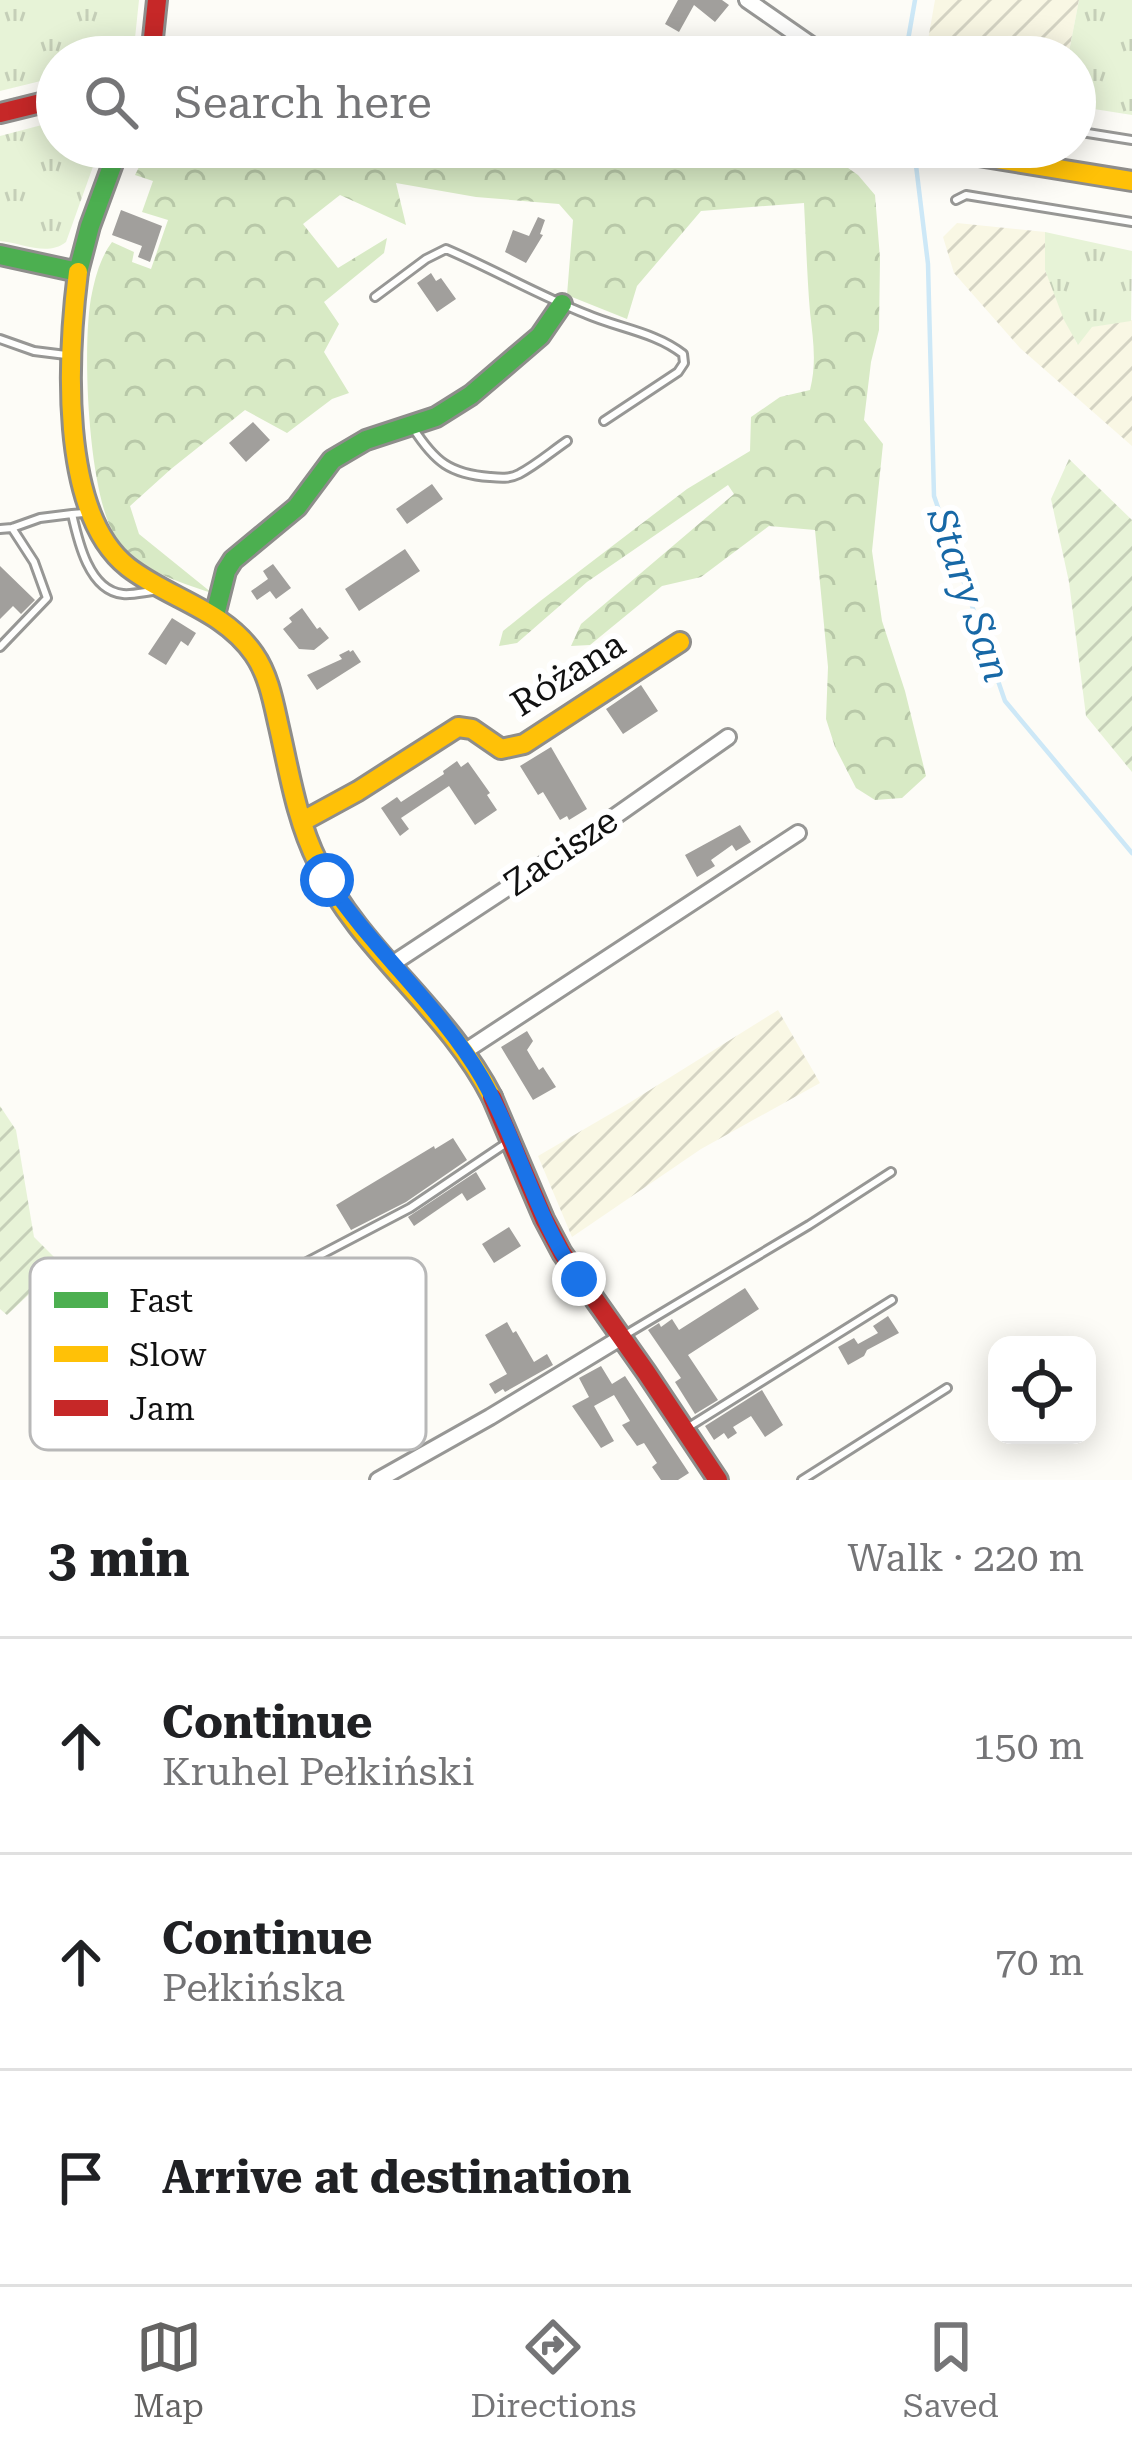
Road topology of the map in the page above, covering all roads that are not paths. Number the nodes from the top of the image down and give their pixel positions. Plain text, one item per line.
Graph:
1 (157, 0) edge
2 (747, 0) edge
3 (153, 36) edge
4 (799, 36) edge
5 (36, 104) edge
6 (0, 113) edge
7 (1096, 134) edge
8 (1132, 140) edge
9 (111, 168) edge
10 (1051, 168) edge
11 (1132, 181) edge
12 (956, 200) dead end
13 (1132, 222) edge
14 (0, 255) edge
15 (78, 272) junction
16 (375, 297) dead end
17 (562, 304) junction
18 (0, 339) edge
19 (69, 356) junction
20 (604, 422) dead end
21 (411, 425) junction
22 (567, 441) dead end
23 (80, 514) junction
24 (12, 528) junction
25 (0, 529) edge
26 (162, 590) junction
27 (214, 614) junction
28 (680, 642) dead end
29 (0, 646) edge
30 (728, 736) dead end
31 (303, 821) junction
32 (798, 833) dead end
33 (392, 964) junction
34 (464, 1052) junction
35 (510, 1140) junction
36 (891, 1172) dead end
37 (315, 1258) edge
38 (892, 1300) dead end
39 (622, 1336) junction
40 (947, 1388) dead end
41 (684, 1430) junction
42 (378, 1480) edge
43 (718, 1480) edge
44 (802, 1480) edge

1 - 3 street
2 - 4 street
5 - 6 street
7 - 8 lane
9 - 15 street
10 - 11 street
12 - 13 lane
14 - 15 street
15 - 19 street
16 - 17 lane
17 - 20 lane
17 - 21 street
18 - 19 lane
19 - 23 street
21 - 22 lane
21 - 27 street
23 - 24 lane
23 - 26 street
23 - 26 lane
24 - 25 lane
24 - 29 lane
26 - 27 street
27 - 31 street
28 - 31 street, Różana
30 - 33 street, Zacisze
31 - 33 street
32 - 34 street
33 - 34 street
34 - 35 street
35 - 37 lane
35 - 39 street
36 - 39 lane
38 - 41 lane
39 - 41 street
39 - 42 street
40 - 44 lane
41 - 43 street

